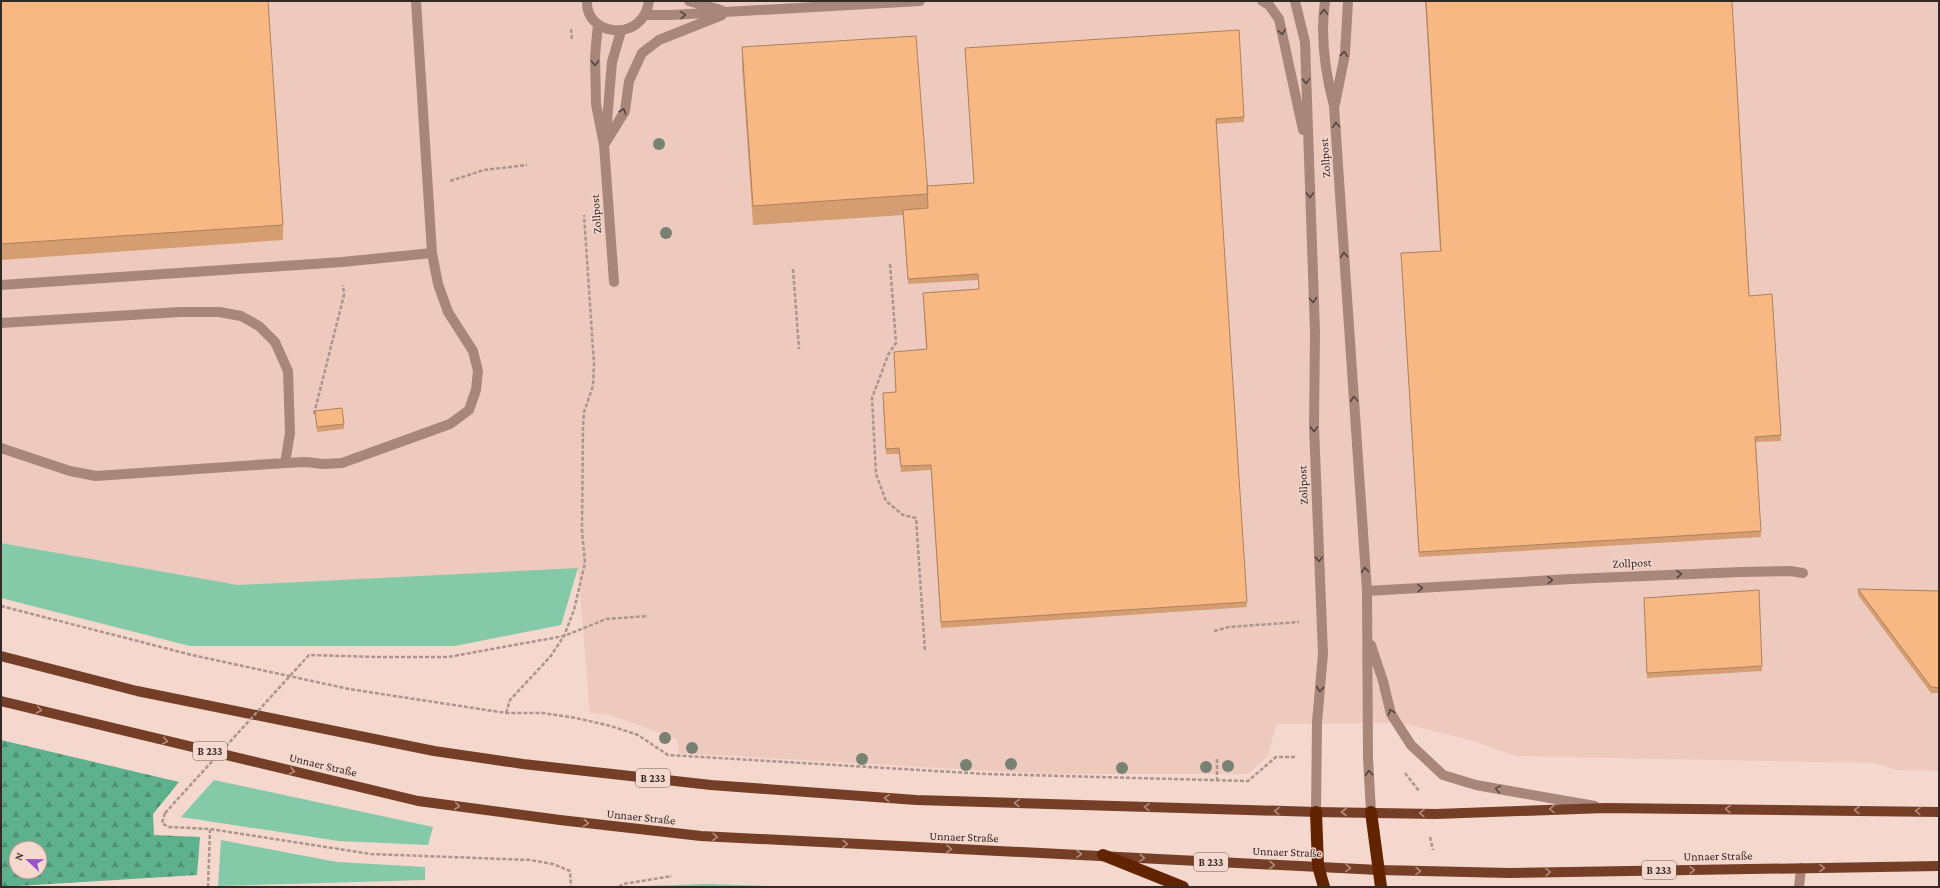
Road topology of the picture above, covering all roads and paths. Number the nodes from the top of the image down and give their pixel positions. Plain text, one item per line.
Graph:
1 (416, 1) edge
2 (587, 1) edge
3 (648, 1) edge
4 (689, 1) edge
5 (920, 1) edge
6 (1262, 1) edge
7 (1295, 1) edge
8 (1325, 1) edge
9 (1348, 1) edge
10 (865, 3) edge
11 (728, 12) junction
12 (644, 15) junction
13 (571, 24) dead end
14 (598, 24) junction
15 (621, 31) junction
16 (573, 47) dead end
17 (1334, 106) junction
18 (604, 145) junction
19 (1308, 156) junction
20 (527, 165) dead end
21 (451, 181) dead end
22 (584, 208) dead end
23 (432, 253) junction
24 (342, 262) junction
25 (890, 264) dead end
26 (793, 269) dead end
27 (614, 282) dead end
28 (1, 285) edge
29 (1, 323) edge
30 (798, 349) dead end
31 (313, 420) dead end
32 (1, 448) edge
33 (286, 462) junction
34 (1803, 573) dead end
35 (1367, 591) junction
36 (1, 606) edge
37 (648, 616) dead end
38 (1322, 621) junction
39 (1214, 631) dead end
40 (564, 636) junction
41 (1369, 637) junction
42 (925, 652) dead end
43 (1, 656) edge
44 (1, 701) edge
45 (506, 713) junction
46 (1316, 758) junction
47 (1217, 759) dead end
48 (1217, 780) junction
49 (1605, 808) junction
50 (1316, 812) junction
51 (1371, 812) junction
52 (1939, 812) edge
53 (210, 830) junction
54 (1103, 855) junction
55 (1318, 866) junction
56 (1939, 866) edge
57 (1801, 868) junction
58 (1379, 870) junction
59 (672, 876) dead end
60 (208, 887) edge
61 (571, 887) edge
62 (619, 887) edge
63 (1183, 887) edge
64 (1324, 887) edge
65 (1381, 887) edge
66 (1799, 887) edge

1 - 23 street
2 - 14 street
3 - 12 street
4 - 11 street
5 - 10 street
6 -> 19 street, Zollpost
7 -> 19 street, Zollpost
17 -> 8 street, Zollpost
17 -> 9 street, Zollpost
10 - 11 street
12 -> 11 street
18 -> 11 street
12 - 15 street
13 - 16 path
14 - 15 street
14 -> 18 street, Zollpost
15 - 18 street, Zollpost
35 -> 17 street, Zollpost
18 - 27 street, Zollpost
19 -> 38 street, Zollpost
20 - 21 path
22 - 40 path
23 - 24 street
23 - 33 street
24 - 28 street
24 - 31 path
25 - 42 path
26 - 30 path
29 - 33 street
32 - 33 street
35 -> 34 street, Zollpost
35 - 41 street, Zollpost
36 - 45 path
37 - 40 path
38 - 39 path
38 -> 46 street, Zollpost
40 - 45 path
40 - 53 path, bridge
49 -> 41 street, Zollpost
51 -> 41 street, Zollpost
50 -> 43 main road, B 233
44 -> 54 main road, Unnaer Straße / B 233
45 - 48 path
46 - 48 path
46 - 50 street, Zollpost
47 - 48 path
49 -> 51 main road, B 233
52 -> 49 main road, B 233
51 -> 50 main road, B 233
50 - 55 highway
51 - 58 highway
53 - 60 path
53 - 61 path
54 -> 55 main road, Unnaer Straße / B 233
54 - 63 highway
55 -> 58 main road, Unnaer Straße / B 233
55 - 64 highway
57 -> 56 main road, Unnaer Straße / B 233
58 -> 57 main road, Unnaer Straße / B 233
57 - 66 street
58 - 65 highway
59 - 62 path

